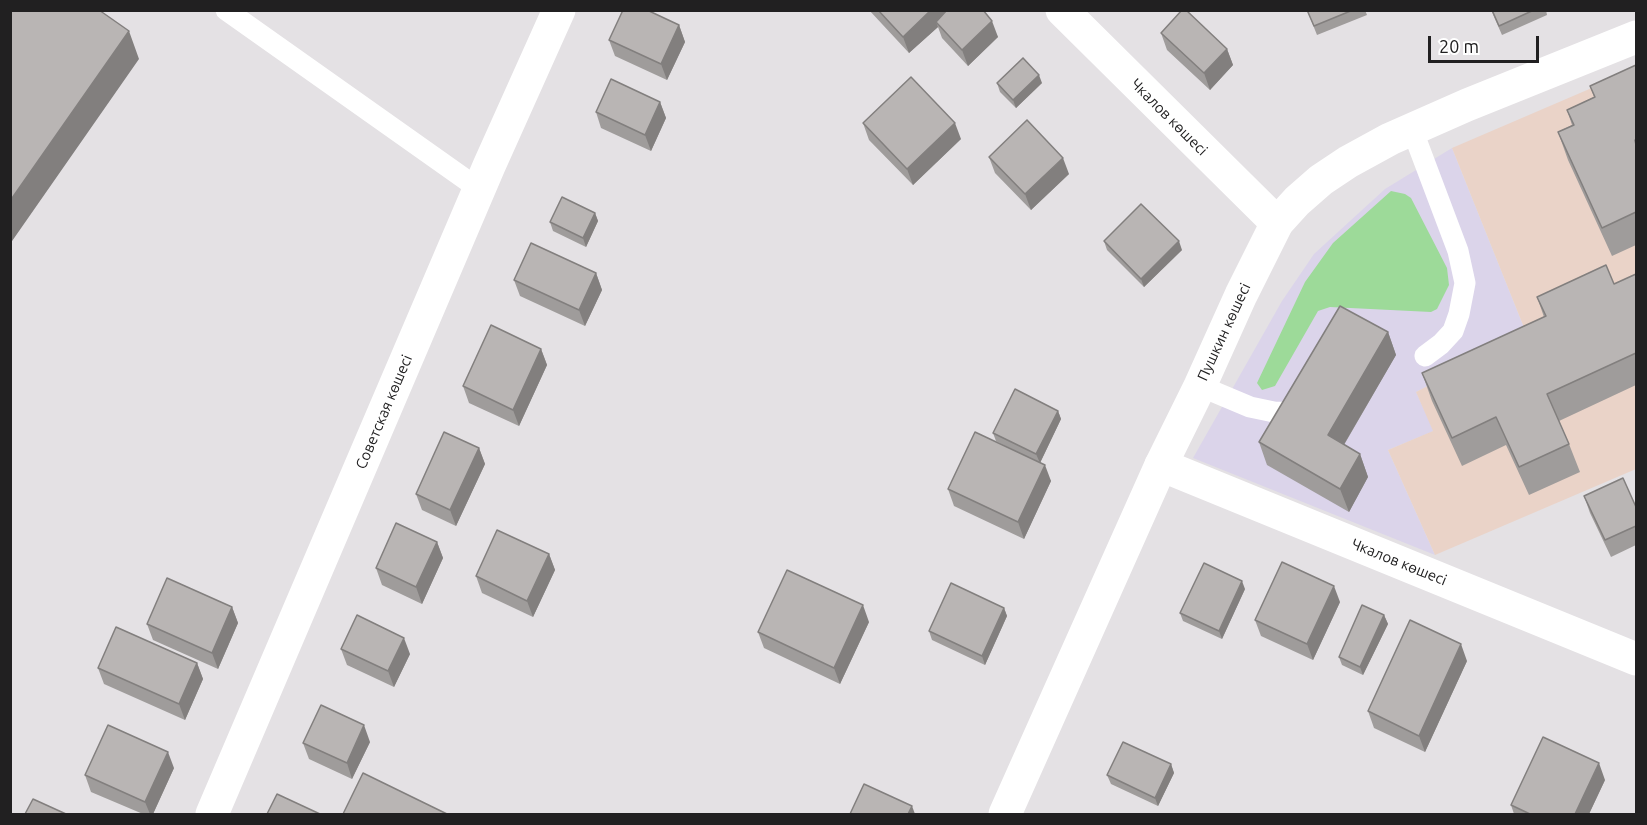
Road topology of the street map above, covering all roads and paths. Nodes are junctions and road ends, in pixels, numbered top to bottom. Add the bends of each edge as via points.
1 (226, 10) edge
2 (559, 10) edge
3 (1062, 10) edge
4 (1636, 37) edge
5 (1412, 129) junction
6 (479, 189) junction
7 (1277, 223) junction
8 (1425, 356) dead end
9 (1200, 386) junction
10 (1325, 409) edge
11 (1161, 465) junction
12 (1636, 659) edge
13 (212, 814) edge
14 (1005, 814) edge

1 - 6 lane
2 - 6 street, Советская көшесі
3 - 7 street, Чкалов көшесі
4 - 5 street, Пушкин көшесі
5 - 7 street, Пушкин көшесі via 1321,180
5 - 8 lane via 1458,251 1465,283 1453,331
6 - 13 street, Советская көшесі
7 - 9 street, Пушкин көшесі
9 - 10 lane via 1250,407 1274,412
9 - 11 street, Пушкин көшесі
11 - 12 street, Чкалов көшесі
11 - 14 street, Пушкин көшесі

